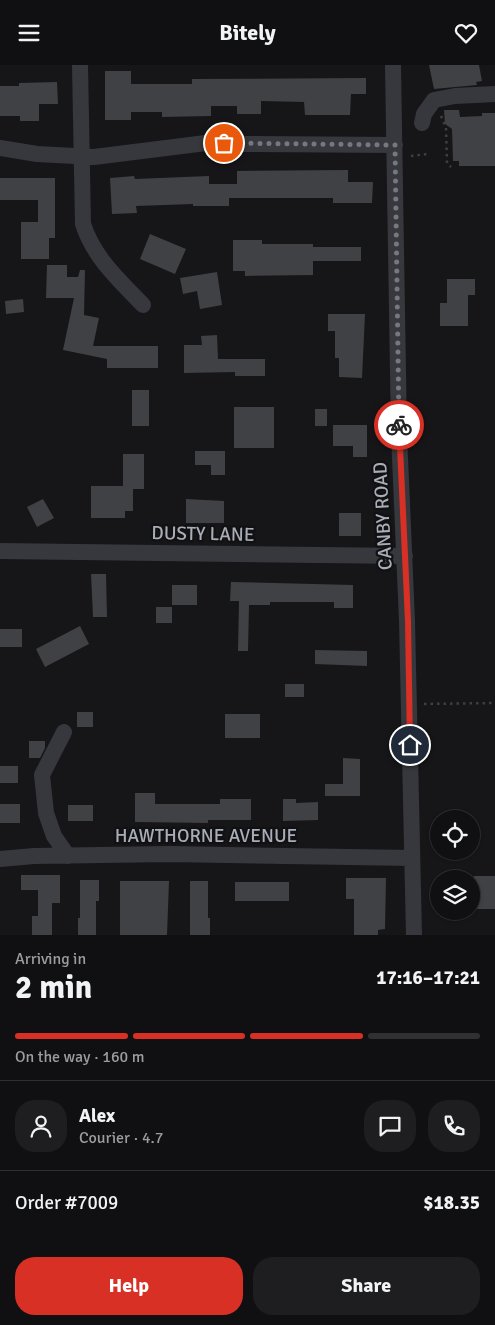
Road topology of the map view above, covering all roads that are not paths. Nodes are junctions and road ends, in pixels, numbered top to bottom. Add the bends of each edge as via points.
1 (80, 65) edge
2 (393, 65) edge
3 (495, 94) edge
4 (422, 123) dead end
5 (395, 145) junction
6 (0, 148) edge
7 (82, 157) junction
8 (143, 305) dead end
9 (0, 551) edge
10 (405, 556) junction
11 (64, 732) dead end
12 (68, 855) junction
13 (412, 858) junction
14 (0, 859) edge
15 (414, 935) edge

1 - 7 street
2 - 5 street, CANBY ROAD
3 - 4 street via 434,99 424,113
5 - 7 street via 206,143
5 - 10 street, CANBY ROAD via 399,425
6 - 7 street
7 - 8 street via 82,212 86,233 105,266
9 - 10 street, DUSTY LANE
10 - 13 street, CANBY ROAD
11 - 12 street via 42,775 46,813 54,836
12 - 13 street, HAWTHORNE AVENUE
12 - 14 street, HAWTHORNE AVENUE
13 - 15 street, CANBY ROAD

